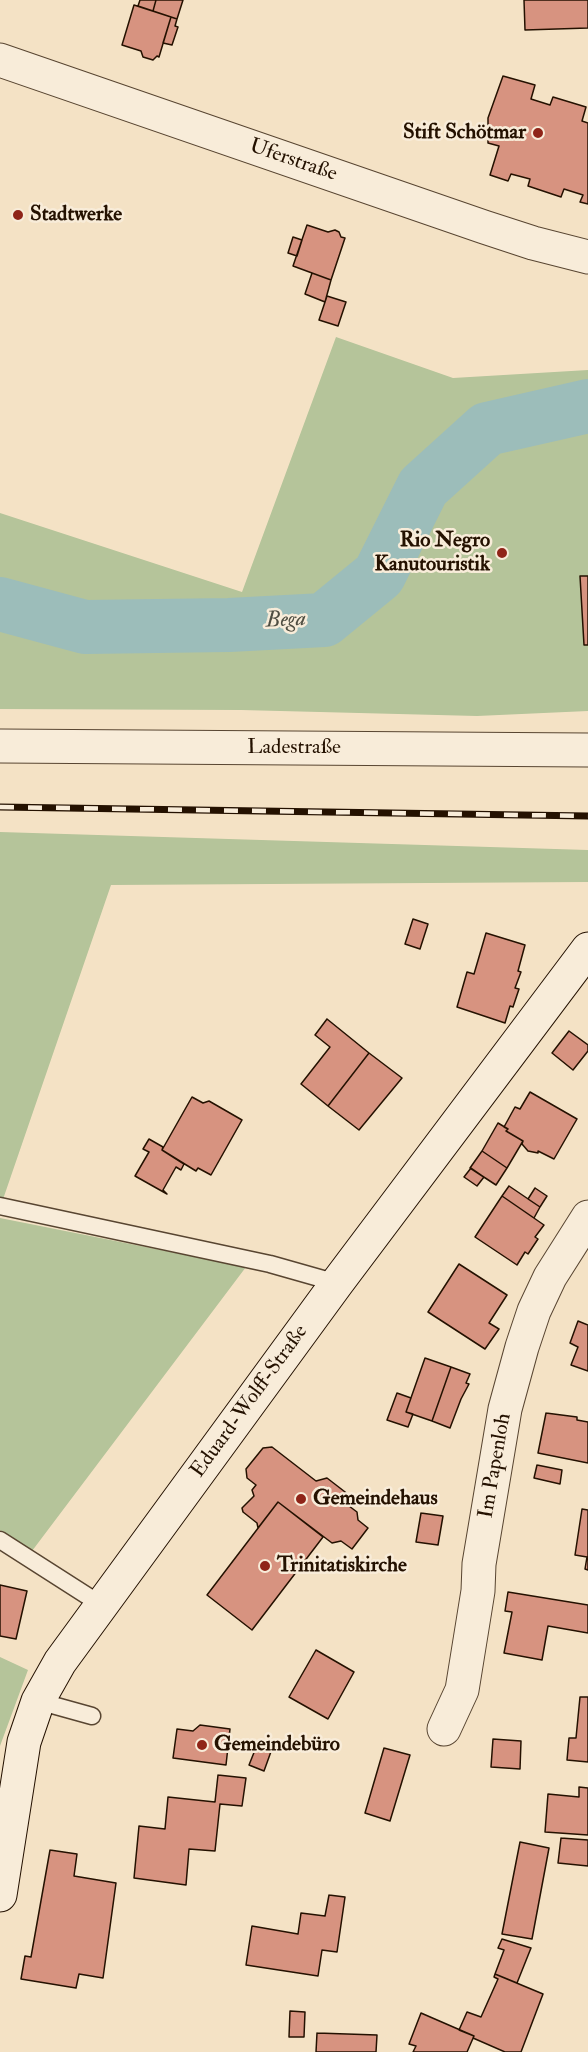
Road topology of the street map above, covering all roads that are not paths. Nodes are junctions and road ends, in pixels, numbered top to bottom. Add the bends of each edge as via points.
1 (0, 60) edge
2 (588, 257) edge
3 (0, 746) edge
4 (588, 750) edge
5 (588, 949) edge
6 (0, 1206) edge
7 (588, 1217) edge
8 (337, 1283) junction
9 (0, 1540) edge
10 (100, 1604) junction
11 (38, 1701) junction
12 (92, 1716) dead end
13 (444, 1729) dead end
14 (0, 1895) edge

1 - 2 street, Uferstraße via 484,227
3 - 4 street, Ladestraße
5 - 8 street, Eduard-Wolff-Straße
6 - 8 lane via 270,1264
7 - 13 street, Im Papenloh via 550,1277 522,1347 505,1409 462,1690
8 - 10 street, Eduard-Wolff-Straße
9 - 10 lane
10 - 11 street, Eduard-Wolff-Straße
11 - 12 lane
11 - 14 street, Eduard-Wolff-Straße via 24,1742

